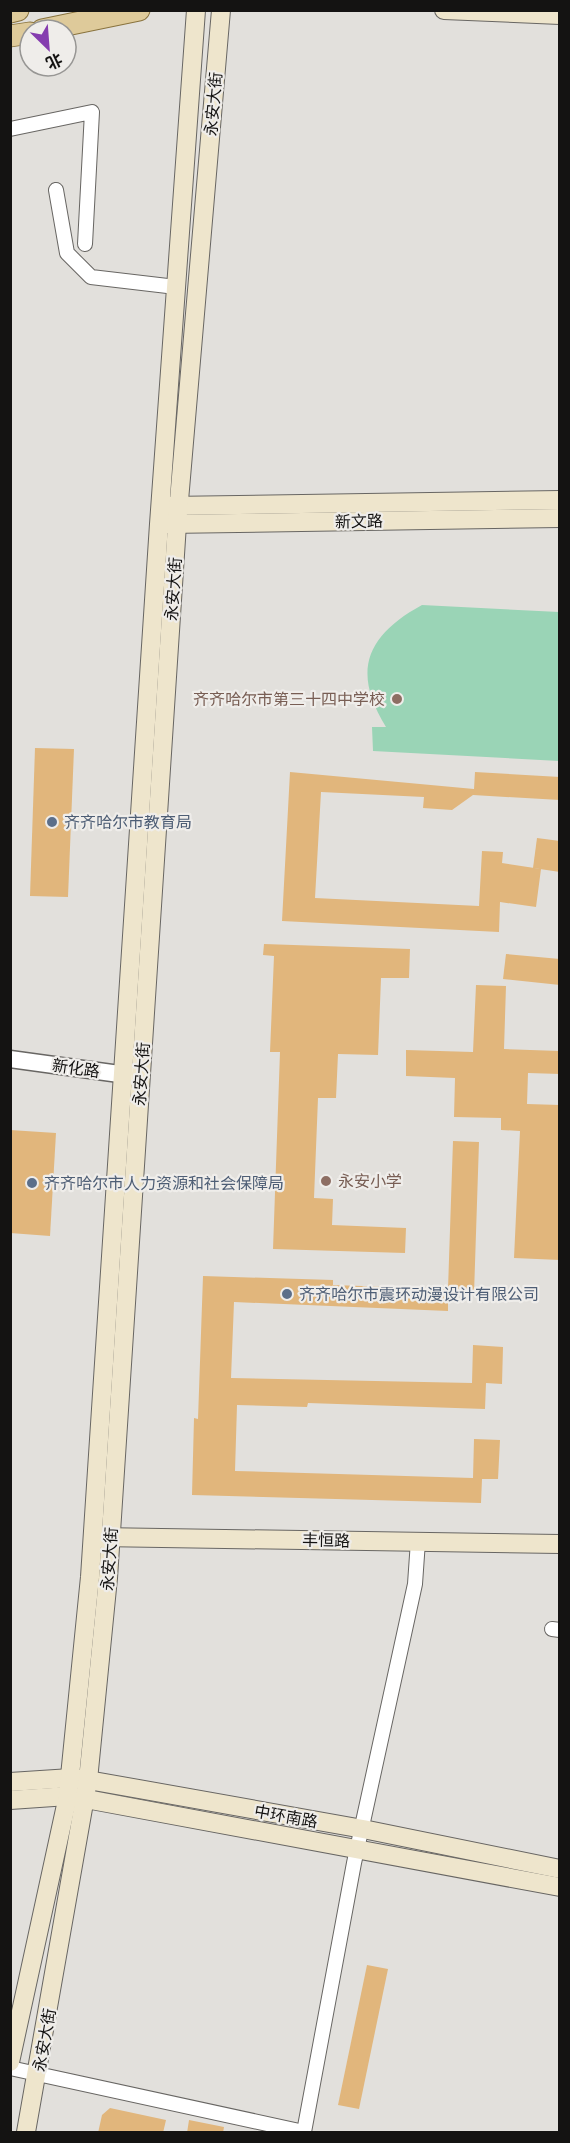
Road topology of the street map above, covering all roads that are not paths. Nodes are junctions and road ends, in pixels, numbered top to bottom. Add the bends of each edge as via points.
1 (18, 10) edge
2 (139, 10) edge
3 (196, 10) edge
4 (221, 10) edge
5 (444, 10) edge
6 (10, 12) edge
7 (560, 15) edge
8 (78, 23) edge
9 (10, 129) edge
10 (56, 190) dead end
11 (85, 244) dead end
12 (176, 287) junction
13 (560, 500) edge
14 (169, 506) junction
15 (560, 518) edge
16 (168, 524) junction
17 (10, 1059) edge
18 (122, 1074) junction
19 (141, 1077) junction
20 (102, 1537) junction
21 (418, 1541) junction
22 (560, 1544) edge
23 (10, 1782) edge
24 (78, 1788) junction
25 (10, 1800) edge
26 (363, 1829) junction
27 (358, 1848) junction
28 (560, 1869) edge
29 (560, 1887) edge
30 (10, 2062) edge
31 (10, 2068) edge
32 (39, 2074) junction
33 (26, 2133) edge

1 - 6 main road
2 - 8 main road
3 - 12 main road, 永安大街
4 - 14 main road, 永安大街
5 - 7 main road
9 - 11 street via 92,112
10 - 12 street via 68,254 91,277
12 - 14 main road, 永安大街
13 - 14 main road, 新文路
14 - 16 main road, 永安大街
15 - 16 main road, 新文路
16 - 18 main road, 永安大街
16 - 19 main road, 永安大街
17 - 18 street, 新化路
18 - 19 street, 新化路
18 - 20 main road, 永安大街
19 - 20 main road, 永安大街
20 - 21 main road, 丰恒路
20 - 24 main road, 永安大街
21 - 22 main road, 丰恒路
21 - 26 street via 415,1584
23 - 24 main road, 中环南路
24 - 25 main road, 中环南路
24 - 26 main road, 中环南路
24 - 27 main road, 中环南路
24 - 30 main road, 永安大街
24 - 32 main road, 永安大街
26 - 27 street
26 - 28 main road, 中环南路
27 - 29 main road, 中环南路
27 - 32 street via 304,2133
31 - 32 street
32 - 33 main road, 永安大街

